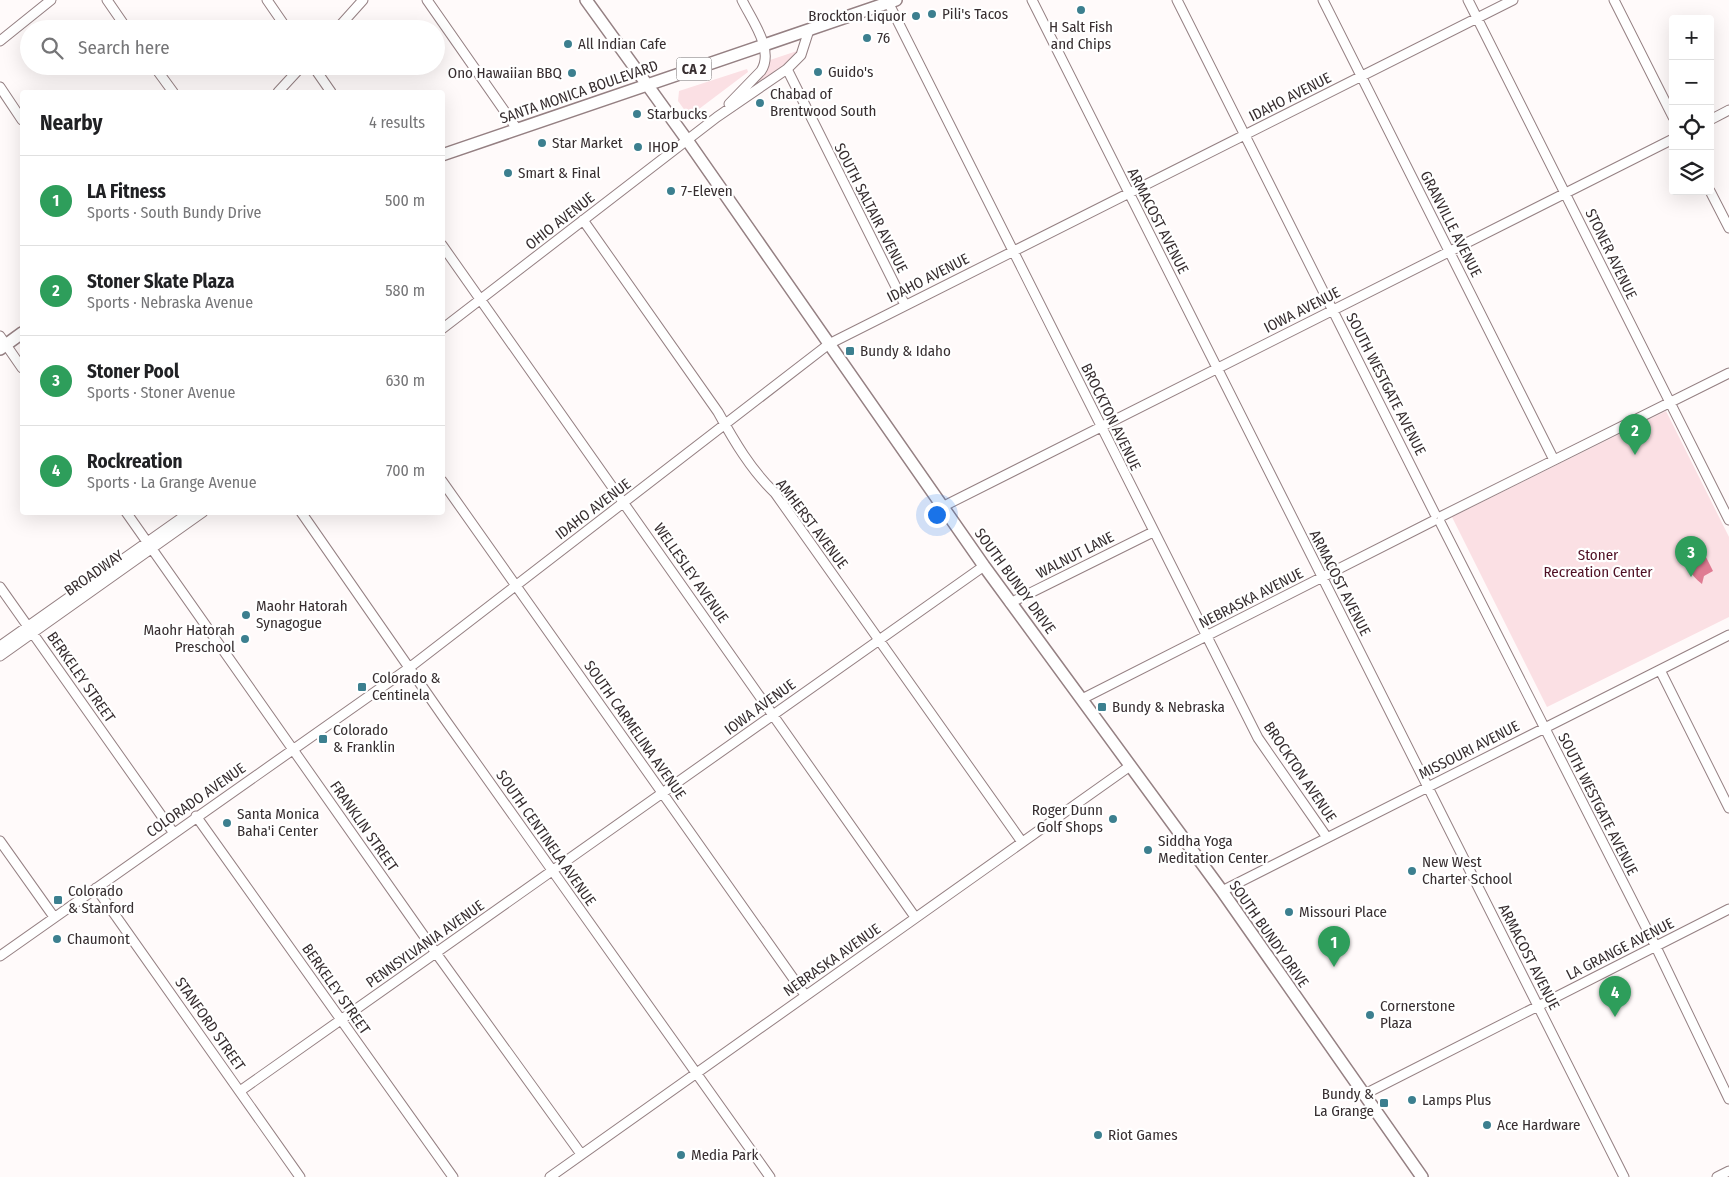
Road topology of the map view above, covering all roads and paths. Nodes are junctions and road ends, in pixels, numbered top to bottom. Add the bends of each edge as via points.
1 (50, 0) edge
2 (107, 0) edge
3 (267, 0) edge
4 (363, 0) edge
5 (427, 0) edge
6 (586, 0) edge
7 (742, 0) edge
8 (1032, 0) edge
9 (1177, 0) edge
10 (1322, 0) edge
11 (1468, 0) edge
12 (1513, 0) edge
13 (1614, 0) edge
14 (890, 1) edge
15 (1478, 18) junction
16 (26, 20) edge
17 (121, 20) edge
18 (281, 20) edge
19 (345, 20) edge
20 (441, 20) edge
21 (20, 25) edge
22 (445, 26) edge
23 (808, 30) junction
24 (0, 41) edge
25 (764, 45) junction
26 (787, 69) junction
27 (161, 75) edge
28 (294, 75) edge
29 (320, 75) edge
30 (1362, 76) junction
31 (646, 85) junction
32 (0, 87) edge
33 (172, 90) edge
34 (280, 90) edge
35 (331, 90) edge
36 (1669, 109) edge
37 (1729, 110) edge
38 (20, 117) edge
39 (717, 117) junction
40 (1714, 118) edge
41 (517, 129) junction
42 (1245, 136) junction
43 (688, 140) junction
44 (1669, 141) edge
45 (445, 154) edge
46 (1566, 193) junction
47 (1128, 195) junction
48 (1712, 195) edge
49 (583, 220) junction
50 (1729, 228) edge
51 (445, 249) edge
52 (1013, 251) junction
53 (1449, 251) junction
54 (480, 300) junction
55 (905, 305) junction
56 (1333, 310) junction
57 (445, 327) edge
58 (20, 334) edge
59 (2, 343) edge
60 (829, 344) junction
61 (20, 366) edge
62 (1217, 368) junction
63 (1729, 373) edge
64 (1670, 402) junction
65 (725, 425) junction
66 (1101, 427) junction
67 (1554, 460) junction
68 (445, 485) edge
69 (624, 502) junction
70 (944, 506) junction
71 (128, 515) edge
72 (186, 515) edge
73 (198, 515) edge
74 (303, 515) edge
75 (1437, 518) junction
76 (1729, 520) edge
77 (1153, 532) junction
78 (149, 546) junction
79 (984, 566) junction
80 (1322, 578) junction
81 (516, 585) junction
82 (0, 587) edge
83 (1010, 603) junction
84 (30, 629) junction
85 (1729, 635) edge
86 (1207, 636) junction
87 (880, 640) junction
88 (0, 646) edge
89 (0, 656) edge
90 (409, 668) junction
91 (1660, 670) junction
92 (1082, 699) junction
93 (772, 714) junction
94 (1544, 728) junction
95 (292, 748) junction
96 (1130, 766) junction
97 (1426, 786) junction
98 (662, 793) junction
99 (1729, 808) edge
100 (196, 816) junction
101 (173, 832) junction
102 (1326, 836) junction
103 (0, 841) edge
104 (1022, 842) junction
105 (552, 870) junction
106 (96, 888) junction
107 (1222, 891) junction
108 (1729, 909) edge
109 (54, 917) junction
110 (915, 918) junction
111 (1656, 947) junction
112 (436, 953) junction
113 (0, 956) edge
114 (805, 995) junction
115 (1538, 1006) junction
116 (341, 1020) junction
117 (696, 1074) junction
118 (240, 1091) junction
119 (1363, 1095) junction
120 (1729, 1100) edge
121 (581, 1154) junction
122 (1729, 1171) edge
123 (300, 1177) edge
124 (453, 1177) edge
125 (550, 1177) edge
126 (770, 1177) edge
127 (1422, 1177) edge
128 (1624, 1177) edge
129 (1717, 1177) edge

1 - 16 street
2 - 17 street
3 - 18 street
4 - 19 street
5 - 20 street
6 - 31 main road, SOUTH BUNDY DRIVE
7 - 25 street
8 - 47 street, ARMACOST AVENUE
9 - 42 street, SOUTH WESTGATE AVENUE
10 - 30 street, GRANVILLE AVENUE
11 - 15 street, STONER AVENUE
12 - 15 street, IDAHO AVENUE
13 - 36 street
14 - 23 main road, SANTA MONICA BOULEVARD / CA 2
14 - 52 street, BROCKTON AVENUE
15 - 30 street, IDAHO AVENUE
15 - 46 street, STONER AVENUE
21 - 24 street
22 - 41 street
23 - 25 main road, SANTA MONICA BOULEVARD / CA 2
23 - 26 street, OHIO AVENUE via 802,55
25 - 31 main road, SANTA MONICA BOULEVARD / CA 2
25 - 39 street, OHIO AVENUE via 765,65
26 - 39 street, OHIO AVENUE
26 - 55 street, SOUTH SALTAIR AVENUE
27 - 33 street
28 - 34 street
29 - 35 street
30 - 42 street, IDAHO AVENUE
30 - 53 street, GRANVILLE AVENUE
31 - 41 main road, SANTA MONICA BOULEVARD / CA 2
31 - 43 main road, SOUTH BUNDY DRIVE
32 - 38 street
37 - 40 street
39 - 43 street, OHIO AVENUE
41 - 45 main road, SANTA MONICA BOULEVARD / CA 2
42 - 47 street, IDAHO AVENUE
42 - 56 street, SOUTH WESTGATE AVENUE
43 - 49 street, OHIO AVENUE
43 - 60 main road, SOUTH BUNDY DRIVE
44 - 46 street, IOWA AVENUE
46 - 53 street, IOWA AVENUE
46 - 64 street, STONER AVENUE
47 - 52 street, IDAHO AVENUE
47 - 62 street, ARMACOST AVENUE
48 - 50 street
49 - 54 street, OHIO AVENUE
49 - 65 street, AMHERST AVENUE
51 - 54 street, WELLESLEY AVENUE
52 - 55 street, IDAHO AVENUE
52 - 66 street, BROCKTON AVENUE
53 - 56 street, IOWA AVENUE
53 - 67 street, GRANVILLE AVENUE
54 - 57 street, OHIO AVENUE
54 - 69 street, WELLESLEY AVENUE
55 - 60 street, IDAHO AVENUE
56 - 62 street, IOWA AVENUE
56 - 75 street, SOUTH WESTGATE AVENUE
58 - 59 main road
59 - 61 street
60 - 65 street, IDAHO AVENUE
60 - 70 main road, SOUTH BUNDY DRIVE
62 - 66 street, IOWA AVENUE
62 - 80 street, ARMACOST AVENUE
63 - 64 street, NEBRASKA AVENUE
64 - 67 street, NEBRASKA AVENUE
64 - 76 street, STONER AVENUE
65 - 69 street, IDAHO AVENUE
65 - 87 street, AMHERST AVENUE
66 - 70 street, IOWA AVENUE
66 - 77 street, BROCKTON AVENUE
67 - 75 street, NEBRASKA AVENUE
68 - 81 street, SOUTH CARMELINA AVENUE
69 - 81 street, IDAHO AVENUE
69 - 93 street, WELLESLEY AVENUE
70 - 79 main road, SOUTH BUNDY DRIVE
71 - 78 street, FRANKLIN STREET
72 - 78 street, BROADWAY
73 - 78 street, BROADWAY
74 - 90 street, SOUTH CENTINELA AVENUE
75 - 80 street, NEBRASKA AVENUE
75 - 94 street, SOUTH WESTGATE AVENUE
77 - 83 street, WALNUT LANE
77 - 86 street, BROCKTON AVENUE
78 - 84 street, BROADWAY
78 - 95 street, FRANKLIN STREET
79 - 83 main road, SOUTH BUNDY DRIVE
79 - 87 street, IOWA AVENUE
80 - 86 street, NEBRASKA AVENUE
80 - 97 street, ARMACOST AVENUE
81 - 90 street, IDAHO AVENUE
81 - 98 street, SOUTH CARMELINA AVENUE
82 - 84 street, BERKELEY STREET
83 - 92 main road, SOUTH BUNDY DRIVE
84 - 88 street, BROADWAY
84 - 89 street, BROADWAY
84 - 101 street, BERKELEY STREET
85 - 91 street, MISSOURI AVENUE
86 - 92 street, NEBRASKA AVENUE
86 - 102 street, BROCKTON AVENUE via 1258,738
87 - 93 street, IOWA AVENUE
87 - 104 street, AMHERST AVENUE
90 - 95 street, COLORADO AVENUE
90 - 105 street, SOUTH CENTINELA AVENUE
91 - 94 street, MISSOURI AVENUE
91 - 99 street
92 - 96 main road, SOUTH BUNDY DRIVE
93 - 98 street, IOWA AVENUE
93 - 110 street, WELLESLEY AVENUE
94 - 97 street, MISSOURI AVENUE
94 - 111 street, SOUTH WESTGATE AVENUE
95 - 100 street, COLORADO AVENUE
95 - 112 street, FRANKLIN STREET
96 - 104 street, NEBRASKA AVENUE
96 - 107 main road, SOUTH BUNDY DRIVE
97 - 102 street, MISSOURI AVENUE
97 - 115 street, ARMACOST AVENUE
98 - 105 street, IOWA AVENUE
98 - 114 street, SOUTH CARMELINA AVENUE
100 - 101 street, COLORADO AVENUE
100 - 116 street, BERKELEY STREET
101 - 106 street, COLORADO AVENUE
102 - 107 street, MISSOURI AVENUE
103 - 109 street
104 - 110 street, NEBRASKA AVENUE
105 - 112 street, PENNSYLVANIA AVENUE
105 - 117 street, SOUTH CENTINELA AVENUE
106 - 109 street, COLORADO AVENUE
106 - 118 street, STANFORD STREET
107 - 119 main road, SOUTH BUNDY DRIVE
108 - 111 street, LA GRANGE AVENUE
109 - 113 street, COLORADO AVENUE
110 - 114 street, NEBRASKA AVENUE
111 - 115 street, LA GRANGE AVENUE
111 - 120 street, SOUTH WESTGATE AVENUE
112 - 116 street, PENNSYLVANIA AVENUE
112 - 121 street, FRANKLIN STREET
114 - 117 street, NEBRASKA AVENUE
115 - 119 street, LA GRANGE AVENUE
115 - 128 street, ARMACOST AVENUE
116 - 118 street, PENNSYLVANIA AVENUE
116 - 124 street, BERKELEY STREET
117 - 121 street, NEBRASKA AVENUE
117 - 126 street, SOUTH CENTINELA AVENUE
118 - 123 street, STANFORD STREET
119 - 127 main road, SOUTH BUNDY DRIVE
121 - 125 street, NEBRASKA AVENUE
122 - 129 street

